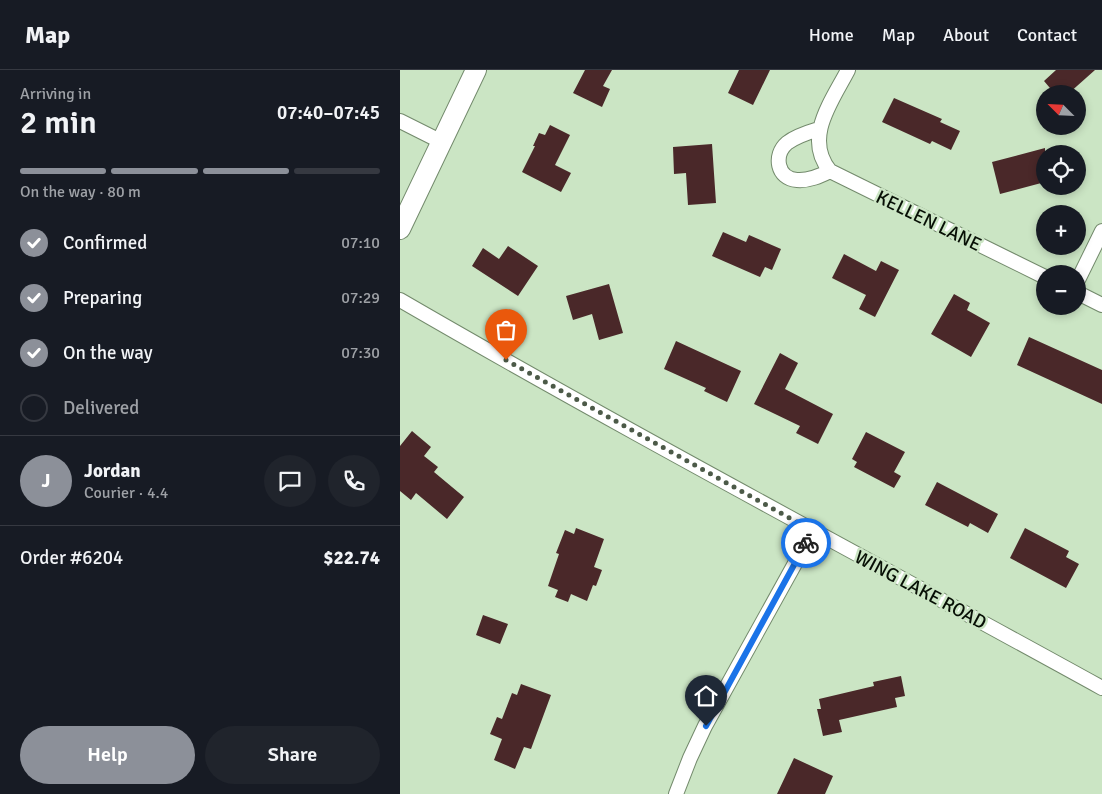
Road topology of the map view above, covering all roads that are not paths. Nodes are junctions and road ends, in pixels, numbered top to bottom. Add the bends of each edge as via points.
1 (476, 70) edge
2 (848, 70) edge
3 (400, 121) edge
4 (820, 129) junction
5 (442, 142) junction
6 (830, 170) junction
7 (400, 229) edge
8 (1102, 231) edge
9 (1085, 265) edge
10 (1036, 273) edge
11 (1086, 297) edge
12 (400, 300) edge
13 (1102, 305) edge
14 (813, 531) junction
15 (1102, 688) edge
16 (676, 794) edge

1 - 5 street
2 - 4 street
3 - 5 street
4 - 6 street via 818,142
4 - 6 street via 788,143 778,162 788,178 796,180 820,176
5 - 7 street
6 - 10 street, KELLEN LANE
8 - 9 street
11 - 13 street
12 - 14 street, WING LAKE ROAD
14 - 15 street, WING LAKE ROAD
14 - 16 street via 706,726

